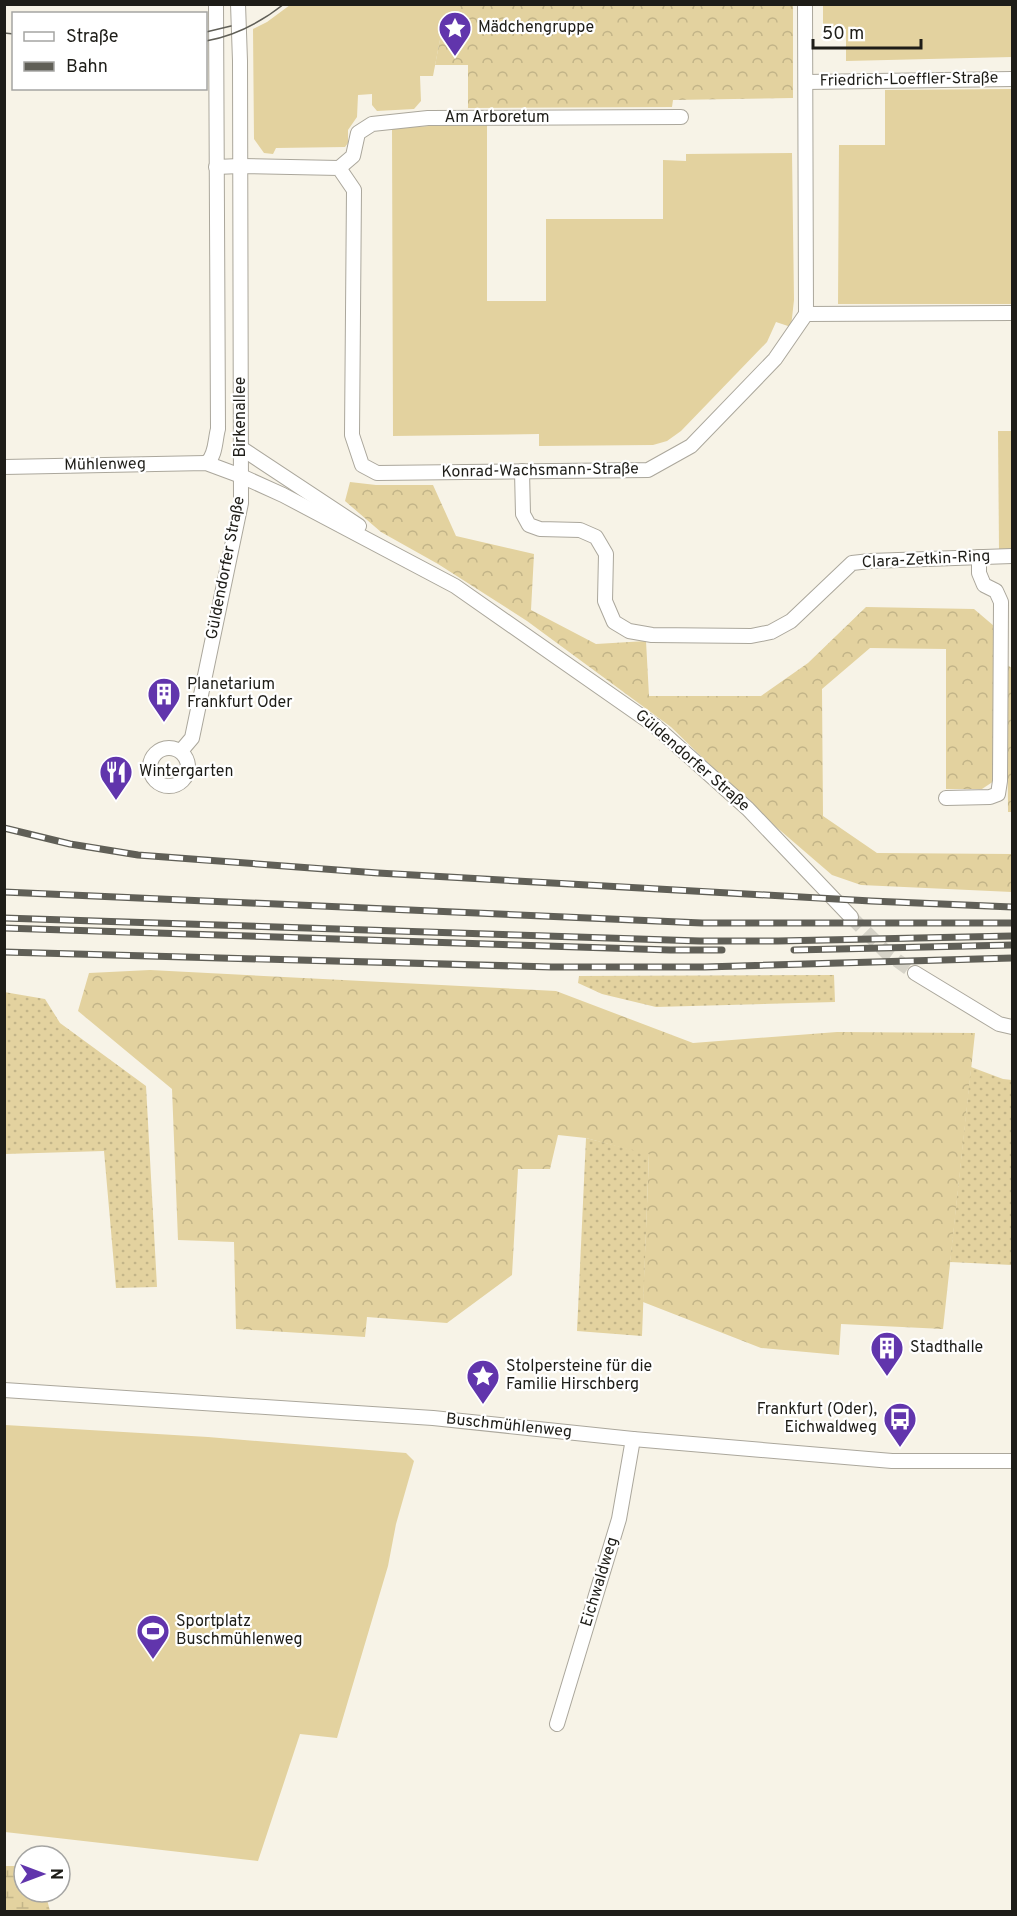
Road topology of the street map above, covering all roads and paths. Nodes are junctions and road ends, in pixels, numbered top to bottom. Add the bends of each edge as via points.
1 (216, 4) edge
2 (238, 4) edge
3 (805, 4) edge
4 (1012, 79) edge
5 (806, 82) junction
6 (681, 117) dead end
7 (240, 166) junction
8 (216, 167) junction
9 (339, 168) junction
10 (1012, 313) edge
11 (806, 314) junction
12 (241, 448) junction
13 (206, 463) junction
14 (4, 467) edge
15 (522, 471) junction
16 (240, 476) junction
17 (1012, 556) edge
18 (979, 557) junction
19 (423, 568) junction
20 (181, 752) dead end
21 (946, 798) dead end
22 (851, 917) tunnel mouth
23 (915, 972) tunnel mouth
24 (1012, 1028) edge
25 (4, 1390) edge
26 (633, 1438) junction
27 (1012, 1461) edge
28 (557, 1724) dead end

1 - 8 street, Birkenallee
2 - 7 street, Birkenallee
3 - 5 street
4 - 5 street, Friedrich-Loeffler-Straße
5 - 11 street
6 - 9 street, Am Arboretum via 428,118 372,124 358,133 353,156
7 - 8 street
7 - 9 street
7 - 12 street, Birkenallee
8 - 13 street, Birkenallee via 218,429 212,456
9 - 15 street, Konrad-Wachsmann-Straße via 354,190 352,435 362,465 377,473
10 - 11 street
11 - 15 street, Konrad-Wachsmann-Straße via 775,359 691,446 648,470
12 - 16 street, Birkenallee
12 - 19 street, Güldendorfer Straße
13 - 14 street, Mühlenweg
13 - 16 street, Birkenallee
15 - 18 street, Clara-Zetkin-Ring via 523,514 529,525 580,530 596,537 606,554 605,601 614,622 630,631 751,636 771,632 791,621 852,563
16 - 19 street, Güldendorfer Straße
16 - 20 street, Güldendorfer Straße via 241,503 192,738
17 - 18 street, Clara-Zetkin-Ring
18 - 21 street via 984,585 996,591 1001,602 1000,781 998,794 990,797
19 - 22 street, Güldendorfer Straße via 455,586 654,725 748,809
23 - 24 street via 999,1024
25 - 26 street, Buschmühlenweg via 433,1418
26 - 27 street, Buschmühlenweg via 892,1461
26 - 28 street, Eichwaldweg via 619,1519

